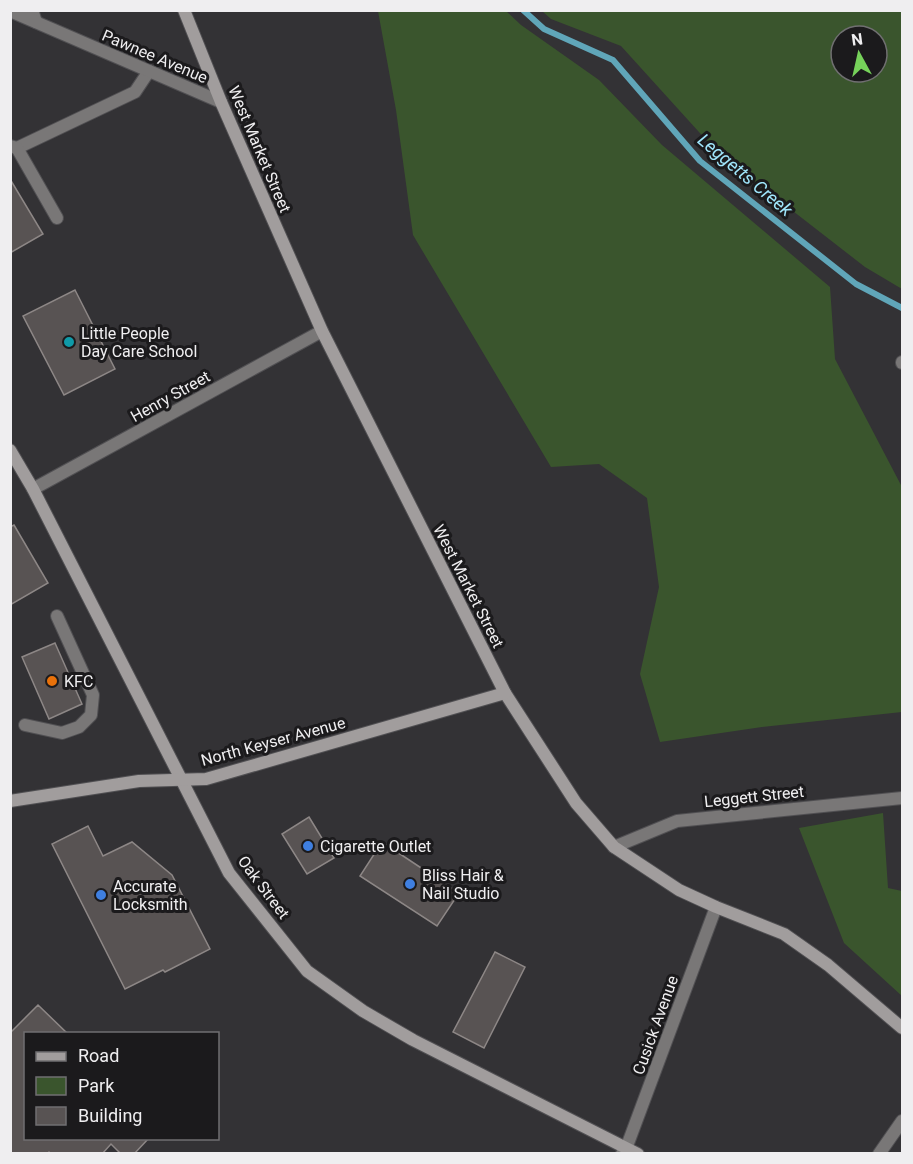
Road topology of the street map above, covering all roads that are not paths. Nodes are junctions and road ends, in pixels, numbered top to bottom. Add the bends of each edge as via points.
1 (184, 10) edge
2 (10, 11) edge
3 (34, 16) edge
4 (148, 71) junction
5 (221, 102) junction
6 (14, 147) edge
7 (57, 218) dead end
8 (322, 331) junction
9 (10, 450) edge
10 (33, 489) junction
11 (57, 616) dead end
12 (505, 693) junction
13 (25, 724) dead end
14 (181, 780) junction
15 (903, 798) edge
16 (10, 801) edge
17 (614, 847) junction
18 (716, 907) junction
19 (903, 1028) edge
20 (903, 1121) edge
21 (629, 1151) edge
22 (879, 1154) edge

1 - 5 street, West Market Street
2 - 3 street, Pawnee Avenue
3 - 4 street, Pawnee Avenue
4 - 5 street, Pawnee Avenue
4 - 6 street via 135,93
5 - 8 street, West Market Street
6 - 7 street
8 - 10 street, Henry Street
8 - 12 street, West Market Street
9 - 10 street, Oak Street
10 - 14 street, Oak Street
11 - 13 street via 93,695 91,715 79,727 62,733
12 - 14 street, North Keyser Avenue via 206,779
12 - 17 street, West Market Street via 576,803
14 - 16 street, North Keyser Avenue via 139,781
14 - 21 street, Oak Street via 229,873 307,971 413,1040
15 - 17 street, Leggett Street via 677,821
17 - 18 street, West Market Street via 679,890
18 - 19 street, West Market Street via 784,934
18 - 21 street, Cusick Avenue
20 - 22 street

